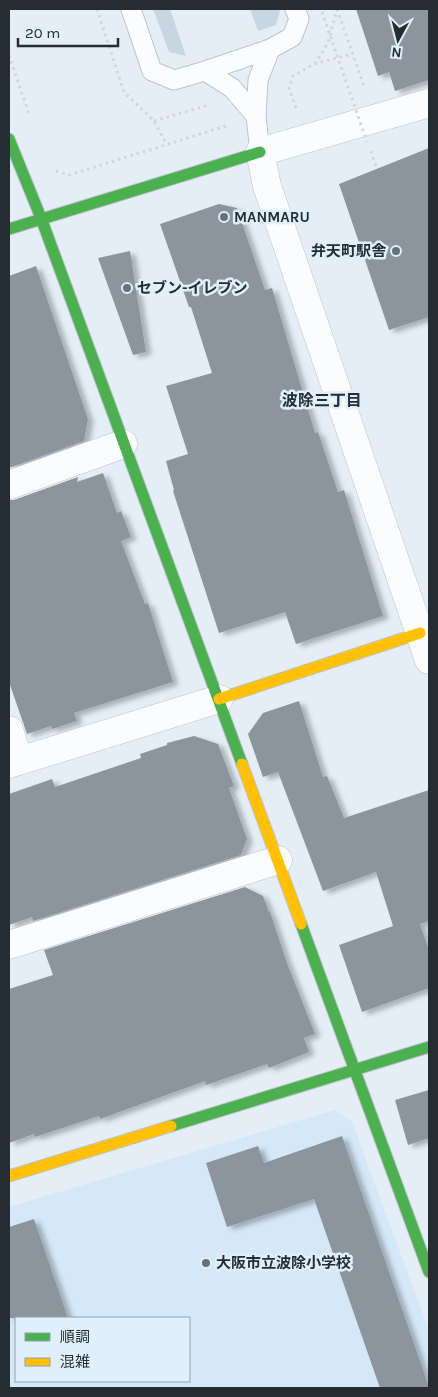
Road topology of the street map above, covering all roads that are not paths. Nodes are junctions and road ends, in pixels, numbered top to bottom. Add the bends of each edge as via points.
1 (131, 9) edge
2 (295, 9) edge
3 (270, 49) junction
4 (205, 72) junction
5 (429, 103) edge
6 (256, 116) junction
7 (9, 139) edge
8 (260, 152) junction
9 (41, 218) junction
10 (9, 229) edge
11 (123, 444) junction
12 (9, 485) edge
13 (420, 633) junction
14 (429, 660) edge
15 (219, 699) junction
16 (9, 730) edge
17 (14, 762) edge
18 (278, 860) junction
19 (9, 945) edge
20 (429, 1047) edge
21 (354, 1070) junction
22 (9, 1176) edge
23 (429, 1272) edge

1 - 4 lane via 152,71 174,80
2 - 3 lane via 298,19 292,37
3 - 4 lane
3 - 6 lane via 258,80
4 - 6 lane via 232,88
5 - 8 street
6 - 8 lane
7 - 9 street
8 - 9 street
8 - 13 street via 267,186
9 - 10 street
9 - 11 street
11 - 12 street
11 - 15 street
13 - 14 street
13 - 15 street
15 - 17 street
15 - 18 street
16 - 17 street
18 - 19 street
18 - 21 street
20 - 21 street
21 - 22 street
21 - 23 street

